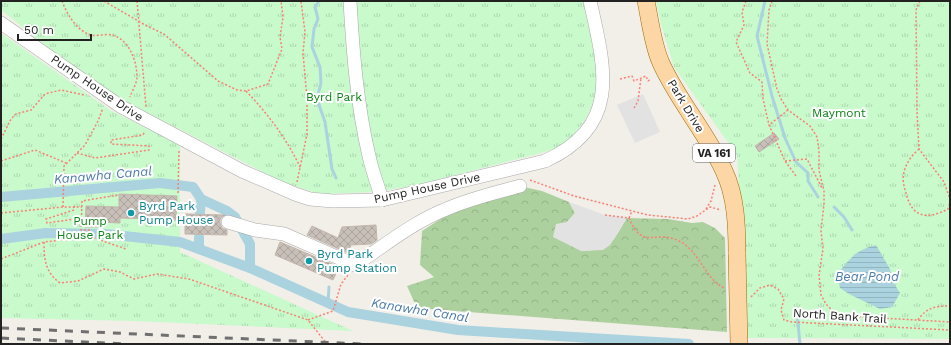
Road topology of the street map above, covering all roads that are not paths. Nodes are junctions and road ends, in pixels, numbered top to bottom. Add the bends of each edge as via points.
1 (350, 1) edge
2 (590, 1) edge
3 (646, 1) edge
4 (1, 23) edge
5 (522, 182) road end
6 (382, 200) junction
7 (228, 222) dead end
8 (739, 344) edge

1 - 6 street via 355,78 361,118 369,158
2 - 6 street, Pump House Drive via 602,62 603,93 592,122 575,142 545,161
3 - 8 main road, Park Drive / VA 161, bridge via 660,62 725,171 733,199 737,231
4 - 6 street, Pump House Drive via 127,110 242,171 310,199
5 - 7 street via 442,210 414,225 356,265 284,234 255,230

